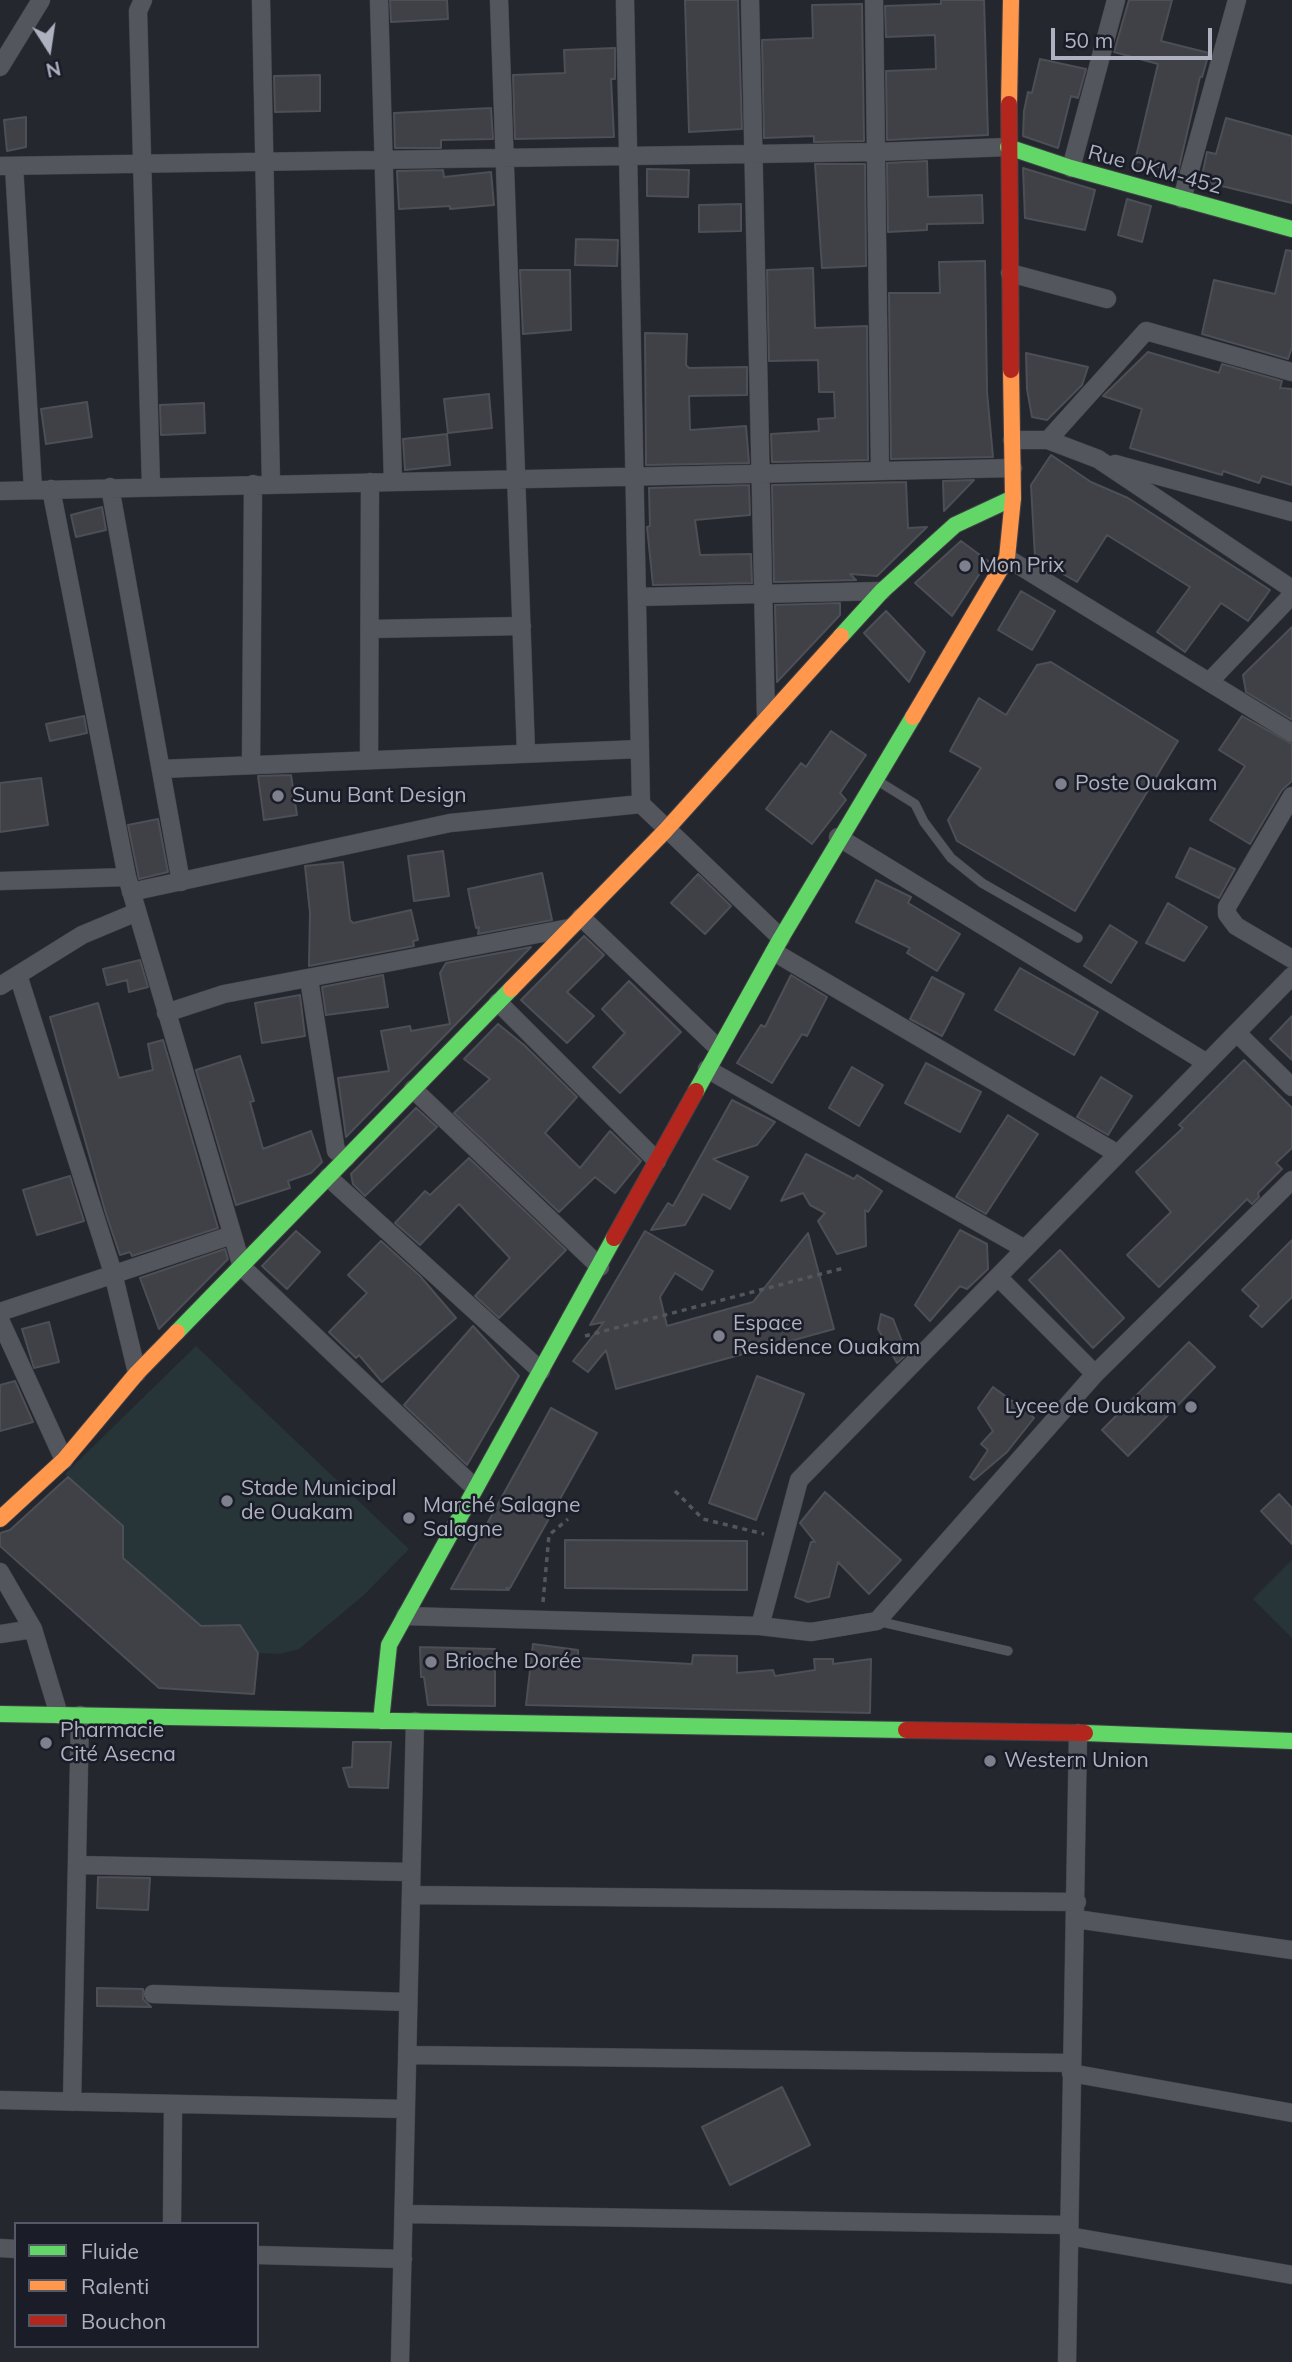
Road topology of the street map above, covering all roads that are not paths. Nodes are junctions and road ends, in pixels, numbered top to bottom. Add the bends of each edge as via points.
1 (41, 0) edge
2 (143, 0) edge
3 (261, 0) edge
4 (379, 0) edge
5 (499, 0) edge
6 (625, 0) edge
7 (750, 0) edge
8 (874, 0) edge
9 (1012, 0) edge
10 (1116, 0) edge
11 (1237, 0) edge
12 (0, 67) edge
13 (1008, 146) junction
14 (876, 152) junction
15 (754, 154) junction
16 (628, 156) junction
17 (505, 157) junction
18 (384, 160) junction
19 (264, 162) junction
20 (141, 164) junction
21 (7, 166) edge
22 (1071, 169) junction
23 (1182, 199) junction
24 (1292, 229) edge
25 (1010, 273) junction
26 (1107, 299) dead end
27 (1292, 372) edge
28 (1012, 440) junction
29 (1048, 440) junction
30 (1098, 459) junction
31 (1013, 468) junction
32 (880, 471) junction
33 (760, 473) junction
34 (635, 476) junction
35 (517, 479) junction
36 (370, 482) junction
37 (393, 482) junction
38 (271, 484) junction
39 (253, 485) junction
40 (151, 486) junction
41 (110, 487) junction
42 (33, 489) junction
43 (51, 489) junction
44 (0, 491) edge
45 (1013, 498) junction
46 (1292, 512) edge
47 (1007, 558) junction
48 (1292, 589) edge
49 (881, 591) junction
50 (763, 594) junction
51 (1292, 595) edge
52 (637, 597) junction
53 (522, 626) junction
54 (370, 629) junction
55 (1209, 682) junction
56 (765, 718) junction
57 (1292, 733) edge
58 (640, 749) junction
59 (526, 753) junction
60 (369, 760) junction
61 (251, 765) junction
62 (161, 769) junction
63 (873, 779) junction
64 (1292, 796) edge
65 (641, 804) junction
66 (666, 831) junction
67 (838, 837) junction
68 (0, 881) edge
69 (181, 881) junction
70 (129, 885) junction
71 (136, 912) junction
72 (575, 923) junction
73 (1078, 938) dead end
74 (777, 945) junction
75 (1292, 959) edge
76 (18, 975) junction
77 (1292, 976) edge
78 (309, 979) junction
79 (0, 986) edge
80 (498, 1002) junction
81 (166, 1013) junction
82 (1237, 1033) junction
83 (718, 1048) junction
84 (1207, 1063) junction
85 (707, 1069) junction
86 (1292, 1087) edge
87 (413, 1089) junction
88 (1118, 1154) junction
89 (346, 1158) junction
90 (657, 1161) junction
91 (328, 1177) junction
92 (1292, 1180) edge
93 (232, 1235) junction
94 (1025, 1249) junction
95 (242, 1267) junction
96 (600, 1268) junction
97 (113, 1273) junction
98 (998, 1277) junction
99 (0, 1312) edge
100 (0, 1320) edge
101 (541, 1371) junction
102 (137, 1373) junction
103 (1095, 1374) junction
104 (64, 1460) junction
105 (474, 1488) junction
106 (0, 1519) edge
107 (0, 1572) edge
108 (405, 1616) junction
109 (877, 1620) junction
110 (760, 1626) junction
111 (33, 1629) junction
112 (0, 1634) edge
113 (1008, 1651) dead end
114 (0, 1714) edge
115 (60, 1715) junction
116 (80, 1716) junction
117 (382, 1721) junction
118 (415, 1721) junction
119 (1078, 1733) junction
120 (1292, 1741) edge
121 (77, 1865) junction
122 (411, 1872) junction
123 (411, 1895) junction
124 (1076, 1910) junction
125 (1292, 1950) edge
126 (153, 1994) dead end
127 (408, 2002) junction
128 (407, 2055) junction
129 (1072, 2068) junction
130 (0, 2100) edge
131 (72, 2102) junction
132 (173, 2104) junction
133 (406, 2109) junction
134 (1292, 2113) edge
135 (404, 2214) junction
136 (172, 2222) edge
137 (1069, 2230) junction
138 (259, 2255) edge
139 (403, 2259) junction
140 (1292, 2275) edge
141 (400, 2362) edge
142 (1067, 2362) edge

1 - 12 street
2 - 20 street via 138,11
3 - 19 street
4 - 18 street
5 - 17 street
6 - 16 street
7 - 15 street
8 - 14 street
9 - 13 street
10 - 22 street
11 - 23 street
13 - 14 street
13 - 22 street, Rue OKM-452
13 - 25 street
14 - 15 street
14 - 32 street
15 - 16 street
15 - 33 street
16 - 17 street
16 - 34 street
17 - 18 street
17 - 35 street
18 - 19 street
18 - 37 street
19 - 20 street
19 - 38 street
20 - 21 street
20 - 40 street
21 - 42 street
22 - 23 street, Rue OKM-452
23 - 24 street, Rue OKM-452
25 - 26 street
25 - 28 street
27 - 29 street via 1146,331
28 - 29 street
28 - 31 street
29 - 30 street
30 - 46 street
30 - 48 street
31 - 32 street
31 - 45 street
32 - 33 street
33 - 34 street
33 - 50 street
34 - 35 street
34 - 52 street
35 - 37 street
35 - 53 street
36 - 37 street
36 - 38 street
36 - 54 street
38 - 39 street
39 - 40 street
39 - 61 street
40 - 41 street
41 - 43 street
41 - 62 street
42 - 43 street
42 - 44 street
43 - 70 street
45 - 47 street
45 - 49 street via 955,524
47 - 55 street
47 - 63 street
49 - 50 street
49 - 56 street
50 - 52 street
50 - 56 street
51 - 55 street
52 - 58 street
53 - 54 street
53 - 59 street
54 - 60 street
55 - 57 street
56 - 66 street
58 - 59 street
58 - 65 street
59 - 60 street
60 - 61 street
61 - 62 street
62 - 69 street
63 - 67 street
63 - 73 lane via 915,804 951,858 982,883
64 - 75 street via 1227,907 1236,926
65 - 66 street
65 - 69 street via 450,823
66 - 72 street
66 - 74 street
67 - 74 street
67 - 84 street
68 - 70 street
69 - 70 street
70 - 71 street
71 - 76 street via 82,935
71 - 81 street
72 - 78 street
72 - 80 street
72 - 83 street
74 - 83 street
74 - 88 street
76 - 79 street
76 - 97 street
77 - 82 street
78 - 81 street via 224,994
78 - 89 street via 336,1150
80 - 87 street
80 - 90 street
81 - 93 street
82 - 84 street
82 - 86 street
83 - 85 street
84 - 88 street
85 - 90 street
85 - 94 street
87 - 89 street
87 - 96 street
88 - 94 street
89 - 91 street
90 - 96 street
91 - 95 street
91 - 101 street
92 - 103 street
93 - 95 street
93 - 97 street
94 - 98 street
95 - 102 street
95 - 105 street
96 - 101 street
97 - 99 street
97 - 102 street
98 - 103 street
98 - 110 street via 799,1480
100 - 104 street
101 - 105 street
102 - 104 street
103 - 109 street
104 - 106 street
105 - 108 street
107 - 111 street
108 - 110 street
108 - 117 street via 389,1645
109 - 110 street via 811,1632
109 - 113 lane
111 - 112 street
111 - 115 street
114 - 115 street
115 - 116 street
116 - 117 street
116 - 121 street
117 - 118 street
118 - 119 street
118 - 122 street
119 - 120 street
119 - 124 street
121 - 122 street
121 - 131 street
122 - 123 street
123 - 124 street
123 - 127 street
124 - 125 street
124 - 129 street
126 - 127 street
127 - 128 street
128 - 129 street
128 - 133 street
129 - 134 street
129 - 137 street
130 - 131 street
131 - 132 street
132 - 133 street
132 - 136 street
133 - 135 street
135 - 137 street
135 - 139 street
137 - 140 street
137 - 142 street
138 - 139 street
139 - 141 street

